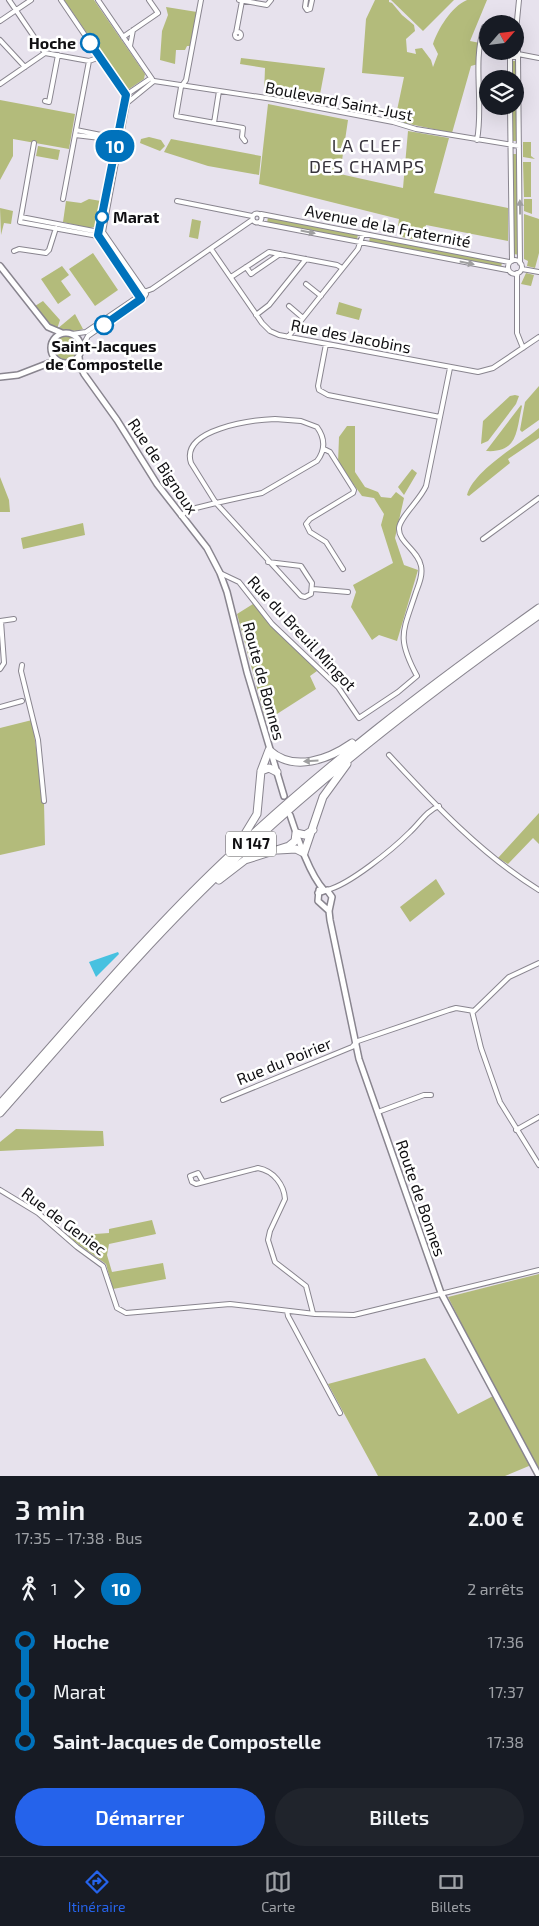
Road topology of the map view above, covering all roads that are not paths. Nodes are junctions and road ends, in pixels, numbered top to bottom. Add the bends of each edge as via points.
1 (9, 0) edge
2 (31, 0) edge
3 (60, 0) edge
4 (98, 0) edge
5 (149, 0) edge
6 (201, 0) edge
7 (240, 0) edge
8 (271, 0) edge
9 (306, 0) edge
10 (312, 0) edge
11 (518, 0) edge
12 (16, 10) junction
13 (517, 15) edge
14 (0, 21) edge
15 (134, 30) junction
16 (236, 33) dead end
17 (123, 37) junction
18 (0, 40) edge
19 (130, 46) junction
20 (45, 53) junction
21 (58, 55) junction
22 (100, 57) junction
23 (524, 57) edge
24 (539, 58) edge
25 (479, 60) edge
26 (518, 60) edge
27 (89, 61) junction
28 (25, 67) junction
29 (152, 79) junction
30 (0, 84) edge
31 (183, 84) junction
32 (219, 91) junction
33 (126, 95) junction
34 (129, 99) junction
35 (45, 101) dead end
36 (510, 115) edge
37 (214, 123) junction
38 (75, 132) junction
39 (118, 140) junction
40 (477, 140) junction
41 (245, 141) dead end
42 (34, 143) dead end
43 (511, 146) junction
44 (519, 146) junction
45 (63, 199) dead end
46 (176, 201) dead end
47 (261, 214) junction
48 (252, 218) junction
49 (260, 223) junction
50 (57, 226) junction
51 (100, 234) junction
52 (363, 234) junction
53 (361, 242) junction
54 (211, 249) junction
55 (14, 251) dead end
56 (280, 254) junction
57 (306, 259) junction
58 (510, 262) junction
59 (520, 263) junction
60 (246, 266) junction
61 (342, 268) junction
62 (1, 269) edge
63 (522, 269) junction
64 (507, 270) junction
65 (539, 272) edge
66 (517, 273) junction
67 (230, 277) junction
68 (306, 284) dead end
69 (142, 295) junction
70 (321, 296) junction
71 (289, 306) dead end
72 (34, 310) junction
73 (256, 315) junction
74 (303, 318) junction
75 (62, 333) junction
76 (72, 334) junction
77 (539, 336) edge
78 (288, 337) junction
79 (326, 344) junction
80 (51, 346) junction
81 (82, 347) junction
82 (523, 348) junction
83 (79, 357) junction
84 (63, 363) junction
85 (450, 368) junction
86 (34, 370) junction
87 (84, 374) junction
88 (0, 377) edge
89 (440, 417) junction
90 (324, 448) junction
91 (539, 498) edge
92 (216, 503) junction
93 (181, 516) junction
94 (483, 539) dead end
95 (268, 562) junction
96 (343, 569) dead end
97 (220, 573) junction
98 (313, 588) junction
99 (348, 592) dead end
100 (539, 608) edge
101 (539, 615) edge
102 (14, 619) dead end
103 (0, 621) edge
104 (22, 665) dead end
105 (1, 668) edge
106 (22, 700) dead end
107 (0, 707) edge
108 (369, 739) junction
109 (270, 750) junction
110 (389, 755) dead end
111 (285, 759) junction
112 (276, 770) junction
113 (261, 771) junction
114 (284, 796) dead end
115 (44, 801) dead end
116 (438, 806) junction
117 (290, 815) dead end
118 (313, 830) junction
119 (296, 833) junction
120 (278, 850) junction
121 (304, 853) junction
122 (221, 864) junction
123 (539, 890) edge
124 (325, 892) junction
125 (199, 894) junction
126 (331, 903) junction
127 (323, 905) junction
128 (329, 911) junction
129 (539, 964) edge
130 (472, 1011) junction
131 (355, 1044) junction
132 (431, 1095) dead end
133 (223, 1100) dead end
134 (0, 1104) edge
135 (378, 1112) junction
136 (0, 1113) edge
137 (539, 1117) edge
138 (516, 1130) junction
139 (539, 1165) edge
140 (203, 1182) dead end
141 (0, 1190) edge
142 (539, 1270) edge
143 (441, 1293) junction
144 (287, 1311) junction
145 (313, 1313) junction
146 (340, 1413) dead end
147 (539, 1476) edge

1 - 12 street
2 - 12 street
3 - 22 street
4 - 17 street
5 - 15 street via 158,13
6 - 31 street
7 - 8 street via 267,4
7 - 16 street
9 - 10 street via 305,7 309,10
11 - 13 street
12 - 14 street
12 - 20 street
15 - 17 street
15 - 19 street
17 - 19 street
18 - 28 street
19 - 29 street
20 - 21 street
20 - 28 street
21 - 27 street
21 - 35 street via 49,102
22 - 27 street
22 - 33 street
23 - 24 street
25 - 40 street via 480,125
26 - 44 street
27 - 38 street
28 - 30 street
29 - 31 street, Boulevard Saint-Just
29 - 33 street
29 - 34 street
31 - 32 street, Boulevard Saint-Just
31 - 37 street via 176,116
32 - 37 street
32 - 40 street, Boulevard Saint-Just
33 - 34 street
33 - 39 street
34 - 39 street
36 - 43 street
37 - 41 street via 243,128
38 - 39 street
38 - 45 street
39 - 51 street
40 - 43 street, Boulevard Saint-Just
42 - 50 street via 20,220
43 - 44 street, Boulevard Saint-Just
43 - 58 street
59 -> 44 street
46 - 48 street
47 - 48 street via 255,213
47 - 49 street
47 - 52 street, Avenue de la Fraternité
48 - 49 street, Avenue de la Fraternité
48 - 54 street
49 -> 53 street, Avenue de la Fraternité
50 - 51 street
50 - 55 street via 46,253
51 - 69 street
52 - 53 street
52 - 58 street, Avenue de la Fraternité
53 - 61 street
53 -> 64 street, Avenue de la Fraternité
54 - 67 street, Rue des Jacobins
54 - 69 street
56 - 57 street
56 - 60 street via 267,252
56 - 60 street via 251,274
57 - 61 street
57 - 73 street via 268,306
58 - 59 street, Avenue de la Fraternité
58 - 64 street
59 - 63 street
60 - 67 street
61 - 70 street
62 - 72 street
63 - 65 street
63 - 66 street
64 - 66 street, Avenue de la Fraternité
66 - 82 street via 517,333
67 - 73 street, Rue des Jacobins
68 - 70 street
69 - 76 street via 86,332
69 - 81 street via 88,336
70 - 74 street
71 - 74 street
72 - 75 street via 50,329
72 - 80 street via 50,333
73 - 78 street, Rue des Jacobins via 270,331
74 - 78 street
75 - 76 street
75 - 80 street
76 - 81 street
77 - 82 street, Rue des Jacobins
78 - 79 street, Rue des Jacobins
79 - 85 street, Rue des Jacobins
79 - 89 street via 318,386 320,390 328,395
80 - 84 street via 54,357
80 - 86 street via 45,362
81 - 83 street
82 - 85 street, Rue des Jacobins via 486,371
83 - 84 street via 72,363
83 - 87 street, Rue de Bignoux
84 - 86 street via 49,363
84 - 87 street, Rue de Bignoux
85 - 89 street
86 - 88 street
87 - 93 street, Rue de Bignoux
89 - 97 street, Rue du Breuil Mingot via 429,476 421,498 404,516 399,528 421,566 420,582 402,642 417,676 398,692 359,718 338,687 272,624 238,582
90 - 92 street via 317,461 271,490
90 - 92 street via 321,433 311,423 282,419 244,423 199,438 191,446 188,456
90 - 96 street via 330,452 354,493 306,524 310,532 326,542
91 - 94 street
92 - 93 street via 188,510
92 - 95 street
93 - 97 street, Rue de Bignoux via 207,548
95 - 98 street via 300,565
95 - 98 street via 301,596 308,596
97 - 109 street, Route de Bonnes
98 - 99 street
100 - 108 highway, N 147
101 - 108 highway, N 147
102 - 103 street
103 - 105 street via 4,663
104 - 115 street via 38,740
106 - 107 street
108 -> 111 highway via 361,737 336,754 317,761
108 - 118 highway via 330,786 318,810
108 - 122 highway, N 147 via 291,799
108 - 125 highway, N 147 via 288,809
109 - 111 highway
109 - 112 street, Route de Bonnes
109 - 113 highway
110 - 116 street
111 - 112 highway
112 - 113 highway via 268,768
112 - 114 street, Route de Bonnes
113 - 122 highway via 259,806 254,823 222,858
116 - 123 street via 486,851
116 - 124 street via 400,841
117 - 119 street
118 - 119 highway via 305,835
118 - 121 highway
119 - 120 highway via 293,844
119 - 121 street
120 - 121 highway via 296,849
120 - 125 highway via 245,860
121 - 124 street
122 - 134 highway, N 147 via 141,946
124 - 126 street, Route de Bonnes
124 - 127 street via 318,902
125 - 136 highway, N 147
126 - 127 street
126 - 128 street, Route de Bonnes
127 - 128 street
128 - 131 street, Route de Bonnes
129 - 130 street via 509,977
130 - 131 street, Rue du Poirier via 456,1008
130 - 138 street via 494,1086
131 - 133 street, Rue du Poirier
131 - 135 street, Route de Bonnes
132 - 135 street
135 - 143 street, Route de Bonnes
137 - 138 street
138 - 139 street
140 - 145 street via 258,1168 279,1181 285,1199 268,1234 272,1256 276,1264 306,1286
141 - 144 street, Rue de Geniec via 38,1213 103,1266 114,1300 122,1312 132,1314 230,1304
142 - 143 street
143 - 145 street via 358,1315
143 - 147 street, Route de Bonnes
144 - 145 street
144 - 146 street

